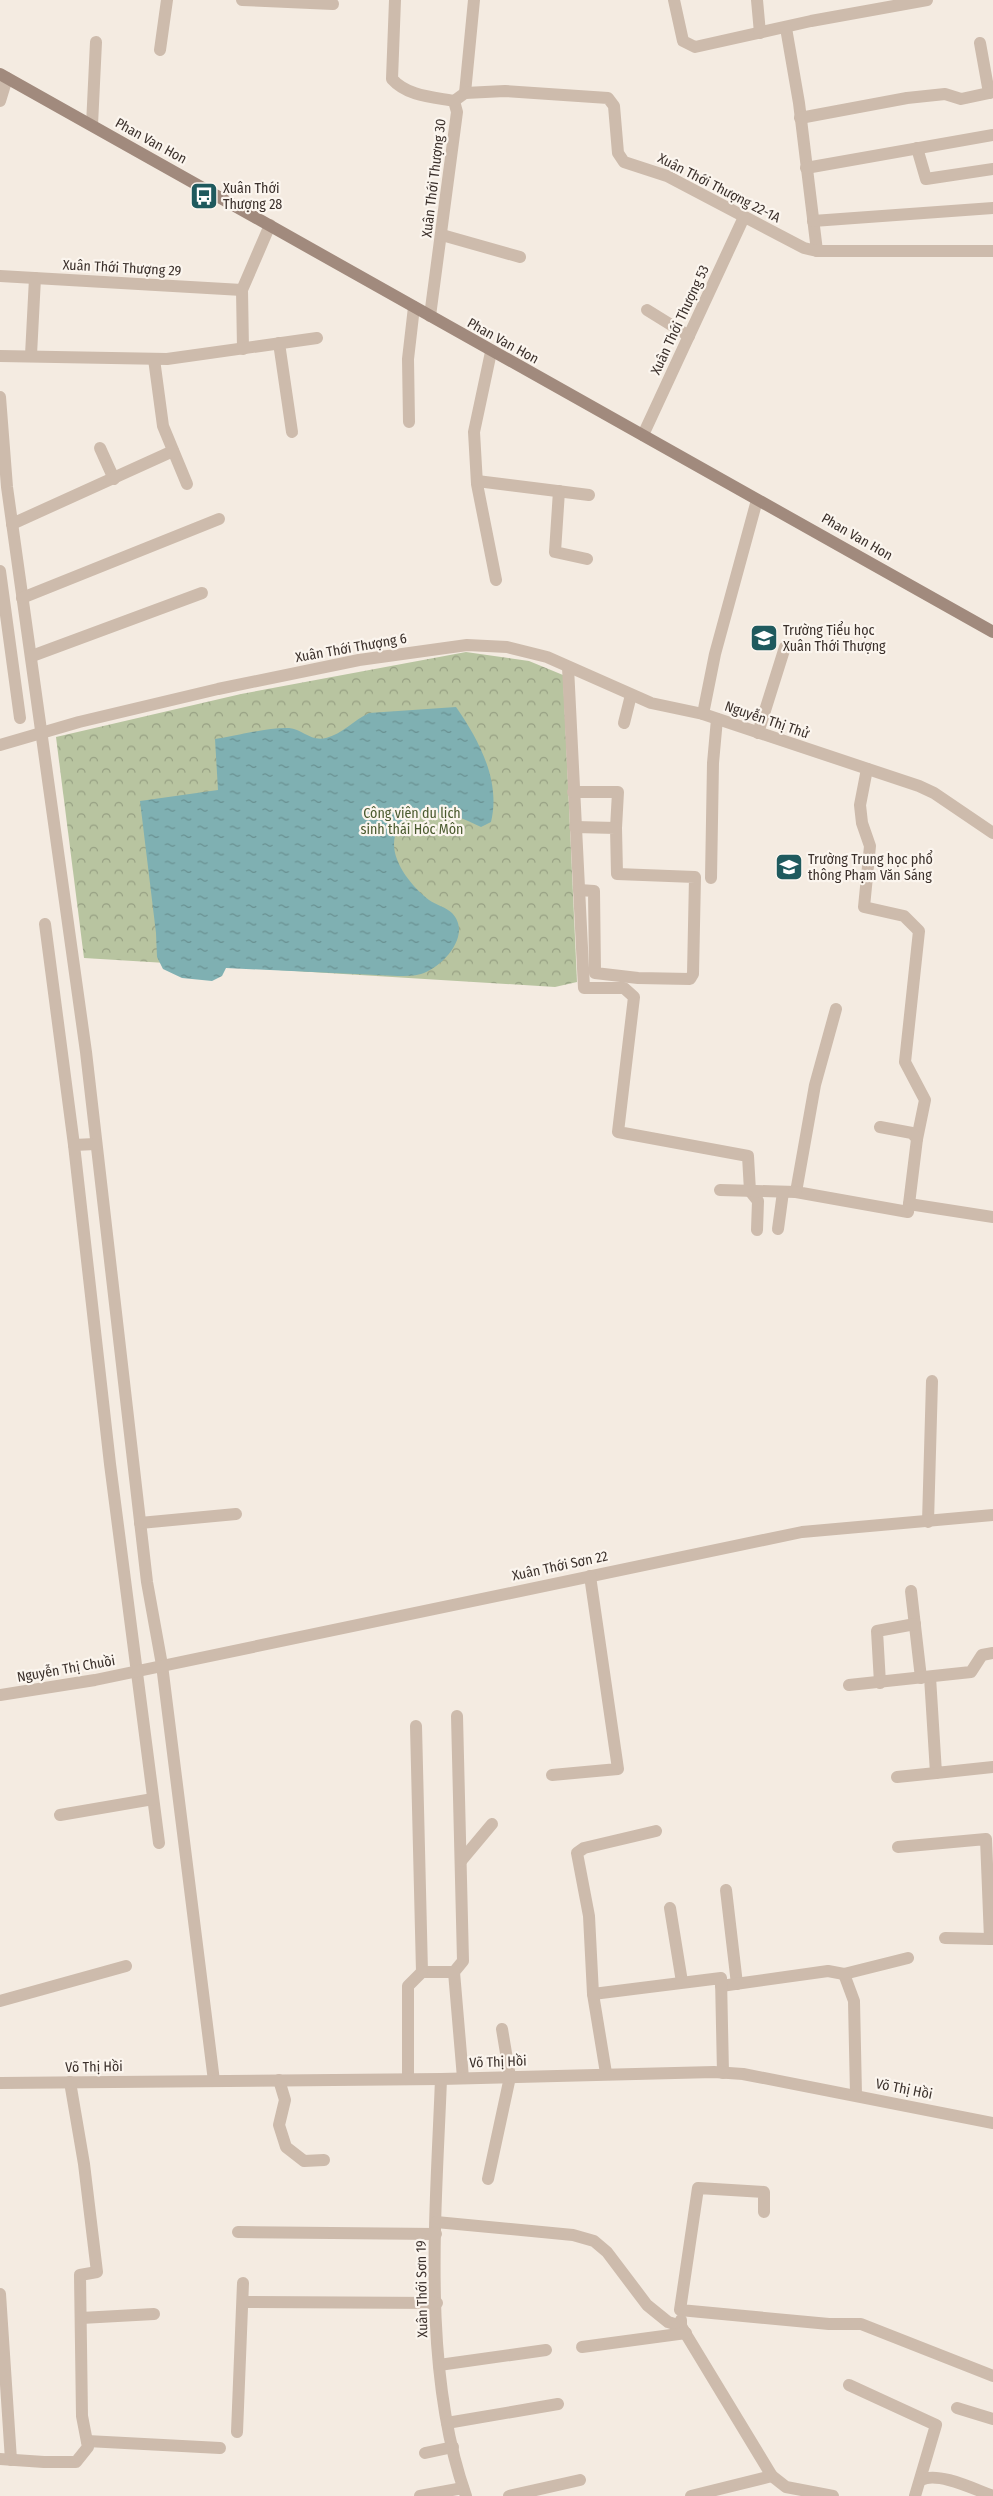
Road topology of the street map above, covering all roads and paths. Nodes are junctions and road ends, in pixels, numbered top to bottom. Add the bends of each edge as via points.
1 (167, 0) edge
2 (248, 0) edge
3 (395, 0) edge
4 (474, 0) edge
5 (674, 0) edge
6 (757, 0) edge
7 (923, 0) edge
8 (333, 4) dead end
9 (865, 6) edge
10 (786, 28) junction
11 (760, 34) junction
12 (96, 42) dead end
13 (980, 43) dead end
14 (160, 50) dead end
15 (4, 76) edge
16 (465, 93) junction
17 (991, 93) edge
18 (0, 101) edge
19 (454, 101) junction
20 (800, 118) junction
21 (92, 125) junction
22 (993, 134) edge
23 (917, 148) junction
24 (806, 168) junction
25 (993, 169) edge
26 (993, 208) edge
27 (744, 217) junction
28 (813, 221) junction
29 (270, 225) junction
30 (442, 235) junction
31 (817, 250) junction
32 (993, 251) edge
33 (520, 257) dead end
34 (0, 276) edge
35 (35, 278) junction
36 (242, 290) junction
37 (414, 307) junction
38 (647, 310) dead end
39 (430, 316) junction
40 (689, 336) junction
41 (317, 338) dead end
42 (279, 343) junction
43 (243, 349) junction
44 (491, 352) junction
45 (31, 355) junction
46 (0, 356) edge
47 (154, 359) junction
48 (0, 397) edge
49 (409, 422) dead end
50 (292, 432) dead end
51 (643, 435) junction
52 (100, 448) dead end
53 (173, 451) junction
54 (114, 479) junction
55 (477, 481) junction
56 (187, 484) dead end
57 (559, 491) junction
58 (589, 495) dead end
59 (757, 500) junction
60 (219, 519) dead end
61 (12, 524) junction
62 (587, 559) dead end
63 (0, 571) edge
64 (496, 580) dead end
65 (202, 593) dead end
66 (22, 598) junction
67 (993, 632) edge
68 (785, 647) dead end
69 (32, 656) junction
70 (568, 667) junction
71 (631, 695) junction
72 (703, 714) junction
73 (20, 718) dead end
74 (717, 719) junction
75 (624, 723) dead end
76 (42, 732) junction
77 (758, 733) junction
78 (0, 745) edge
79 (867, 769) junction
80 (573, 792) junction
81 (575, 827) junction
82 (616, 828) junction
83 (993, 833) edge
84 (711, 878) dead end
85 (579, 890) junction
86 (45, 924) dead end
87 (836, 1009) dead end
88 (880, 1127) dead end
89 (917, 1138) junction
90 (95, 1144) junction
91 (74, 1145) junction
92 (720, 1190) dead end
93 (750, 1191) junction
94 (783, 1192) junction
95 (796, 1192) junction
96 (909, 1204) junction
97 (993, 1217) edge
98 (778, 1229) dead end
99 (757, 1230) dead end
100 (932, 1381) dead end
101 (236, 1514) dead end
102 (993, 1514) edge
103 (928, 1522) junction
104 (140, 1523) junction
105 (590, 1576) junction
106 (911, 1591) dead end
107 (915, 1624) junction
108 (993, 1653) edge
109 (162, 1665) junction
110 (136, 1671) junction
111 (926, 1678) junction
112 (880, 1683) junction
113 (848, 1685) dead end
114 (0, 1695) edge
115 (457, 1716) dead end
116 (416, 1726) dead end
117 (993, 1767) edge
118 (936, 1773) junction
119 (552, 1775) dead end
120 (897, 1777) dead end
121 (153, 1799) junction
122 (60, 1815) dead end
123 (492, 1824) dead end
124 (656, 1831) dead end
125 (159, 1843) dead end
126 (898, 1847) dead end
127 (461, 1862) junction
128 (726, 1890) dead end
129 (670, 1908) dead end
130 (945, 1938) dead end
131 (992, 1939) edge
132 (908, 1958) dead end
133 (126, 1966) dead end
134 (422, 1972) junction
135 (454, 1972) junction
136 (844, 1974) junction
137 (682, 1982) junction
138 (737, 1984) junction
139 (721, 1986) junction
140 (593, 1994) junction
141 (0, 2001) edge
142 (502, 2029) dead end
143 (606, 2073) junction
144 (723, 2073) junction
145 (510, 2077) junction
146 (408, 2078) junction
147 (463, 2078) junction
148 (441, 2079) junction
149 (279, 2080) junction
150 (214, 2081) junction
151 (70, 2082) junction
152 (0, 2083) edge
153 (856, 2095) junction
154 (993, 2123) edge
155 (324, 2160) dead end
156 (488, 2178) dead end
157 (764, 2212) dead end
158 (436, 2228) junction
159 (238, 2232) dead end
160 (244, 2283) dead end
161 (0, 2294) edge
162 (243, 2302) junction
163 (437, 2303) junction
164 (680, 2310) junction
165 (154, 2314) dead end
166 (81, 2318) junction
167 (684, 2330) junction
168 (582, 2348) dead end
169 (546, 2350) dead end
170 (439, 2365) junction
171 (993, 2376) edge
172 (849, 2385) dead end
173 (558, 2404) dead end
174 (957, 2408) dead end
175 (992, 2416) edge
176 (447, 2422) junction
177 (237, 2432) dead end
178 (87, 2441) junction
179 (452, 2447) junction
180 (220, 2448) dead end
181 (425, 2453) dead end
182 (5, 2459) edge
183 (772, 2476) junction
184 (580, 2480) dead end
185 (921, 2480) junction
186 (465, 2492) edge
187 (801, 2493) edge
188 (420, 2496) edge
189 (509, 2496) edge
190 (691, 2496) edge
191 (833, 2496) edge
192 (915, 2496) edge
193 (993, 2496) edge

1 - 14 street
2 - 8 street
3 - 19 street, Xuân Thới Thượng 30 via 392,79 410,92
4 - 16 street
5 - 11 street via 683,41 691,46
6 - 11 street
7 - 9 street
9 - 10 street
10 - 11 street
10 - 20 street
12 - 21 street
13 - 17 street
15 - 18 street
15 - 21 main road, Phan Van Hon
16 - 19 street
16 - 27 street, Xuân Thới Thượng 22-1A via 505,91 608,98 614,106 618,153 624,162 668,176
17 - 20 street via 960,99 945,94 907,98
19 - 30 street, Xuân Thới Thượng 30 via 457,125
20 - 24 street
21 - 29 main road, Phan Van Hon
22 - 23 street
23 - 24 street
23 - 25 street via 926,179
24 - 28 street
26 - 28 street
27 - 31 street, Xuân Thới Thượng 22-1A via 804,248
27 - 40 street, Xuân Thới Thượng 53
28 - 31 street
29 - 36 street
29 - 37 main road, Phan Van Hon
30 - 33 street
30 - 39 street, Xuân Thới Thượng 30
31 - 32 street, Xuân Thới Thượng 22-1A
34 - 35 street, Xuân Thới Thượng 29
35 - 36 street, Xuân Thới Thượng 29
35 - 45 street
36 - 43 street
37 - 39 main road, Phan Van Hon
37 - 49 street via 408,359
38 - 40 street
39 - 44 main road, Phan Van Hon
40 - 51 street, Xuân Thới Thượng 53
41 - 42 street
42 - 43 street
42 - 50 street
43 - 47 street
44 - 51 main road, Phan Van Hon
44 - 55 street via 474,432
45 - 46 street
45 - 47 street
47 - 53 street via 163,426
48 - 61 street
51 - 59 main road, Phan Van Hon
52 - 54 street
53 - 54 street
53 - 56 street
54 - 61 street
55 - 57 street
55 - 64 street
57 - 58 street
57 - 62 street via 555,552
59 - 67 main road, Phan Van Hon
59 - 72 street, Nguyễn Thị Thử via 715,654
60 - 66 street
61 - 66 street
63 - 73 street
65 - 69 street
66 - 69 street
68 - 77 street
69 - 76 street
70 - 71 street, Xuân Thới Thượng 6
70 - 76 street, Xuân Thới Thượng 6 via 547,657 507,647 467,645 359,660 227,687
70 - 80 street
71 - 72 street, Xuân Thới Thượng 6 via 651,703
71 - 75 street
72 - 74 street, Nguyễn Thị Thử
74 - 77 street, Nguyễn Thị Thử
74 - 84 street
76 - 78 street, Xuân Thới Thượng 6
76 - 90 street via 84,1032
77 - 79 street, Nguyễn Thị Thử
79 - 83 street, Nguyễn Thị Thử via 934,793
79 - 89 street via 860,805 870,846 864,907 904,916 919,931 905,1062 925,1100
80 - 81 street
80 - 82 street via 618,792
81 - 82 street
81 - 85 street
82 - 85 street via 617,874 695,877 693,974 690,979 595,973 594,891
85 - 93 street via 584,988 624,988 634,997 618,1132 748,1156
86 - 91 street
87 - 95 street via 815,1085
88 - 89 street via 912,1133
89 - 96 street
90 - 91 street
90 - 104 street
91 - 110 street
92 - 93 street
93 - 94 street
93 - 99 street via 758,1201
94 - 95 street
94 - 98 street
95 - 96 street via 908,1212
96 - 97 street
100 - 103 street
101 - 104 street
102 - 103 street, Xuân Thới Sơn 22
103 - 105 street, Xuân Thới Sơn 22 via 802,1532
104 - 109 street
105 - 109 street, Xuân Thới Sơn 22
105 - 119 street via 618,1769
106 - 107 street
107 - 111 street
107 - 112 street via 877,1631
108 - 111 street via 982,1655 971,1672
109 - 110 street, Xuân Thới Sơn 22
109 - 150 street
110 - 114 street, Nguyễn Thị Chuồi
110 - 121 street
111 - 112 street
111 - 118 street
112 - 113 street
115 - 127 street
116 - 134 street
117 - 118 street
118 - 120 street
121 - 122 street
121 - 125 street
123 - 127 street
124 - 140 street via 584,1848 577,1853 589,1916
126 - 131 street via 986,1839
127 - 135 street via 463,1961
128 - 138 street
129 - 137 street
130 - 131 street
132 - 136 street
133 - 141 street
134 - 135 street
134 - 146 street via 408,1986
135 - 147 street
136 - 138 street via 828,1972
136 - 153 street via 854,2001
137 - 139 street via 721,1978
137 - 140 street
138 - 139 street
139 - 144 street
140 - 143 street
142 - 145 street
143 - 144 street, Võ Thị Hồi
143 - 145 street, Võ Thị Hồi
144 - 153 street, Võ Thị Hồi
145 - 147 street, Võ Thị Hồi
145 - 156 street
146 - 148 street, Võ Thị Hồi
146 - 149 street, Võ Thị Hồi
147 - 148 street, Võ Thị Hồi
148 - 158 street, Xuân Thới Sơn 19
149 - 150 street, Võ Thị Hồi
149 - 155 street via 285,2100 279,2125 286,2147 304,2161
150 - 151 street, Võ Thị Hồi
151 - 152 street, Võ Thị Hồi
151 - 166 street via 97,2272 80,2274
153 - 154 street, Võ Thị Hồi
157 - 164 street via 764,2192 698,2188
158 - 159 street
158 - 163 street, Xuân Thới Sơn 19
158 - 167 street via 573,2236 594,2241 607,2252 647,2305
160 - 162 street
161 - 182 street
162 - 163 street
162 - 177 street
163 - 170 street, Xuân Thới Sơn 19
164 - 167 street
164 - 171 street via 861,2324
165 - 166 street
166 - 178 street via 82,2416
167 - 168 street
167 - 183 street
169 - 170 street
170 - 176 street, Xuân Thới Sơn 19
172 - 185 street via 936,2425
173 - 176 street
174 - 175 street
176 - 179 street, Xuân Thới Sơn 19
178 - 180 street
178 - 182 street via 88,2447 76,2462
179 - 181 street
179 - 186 street, Xuân Thới Sơn 19
183 - 187 street
183 - 190 street
184 - 189 street
185 - 192 street
185 - 193 street via 938,2478
186 - 188 street
187 - 191 street

